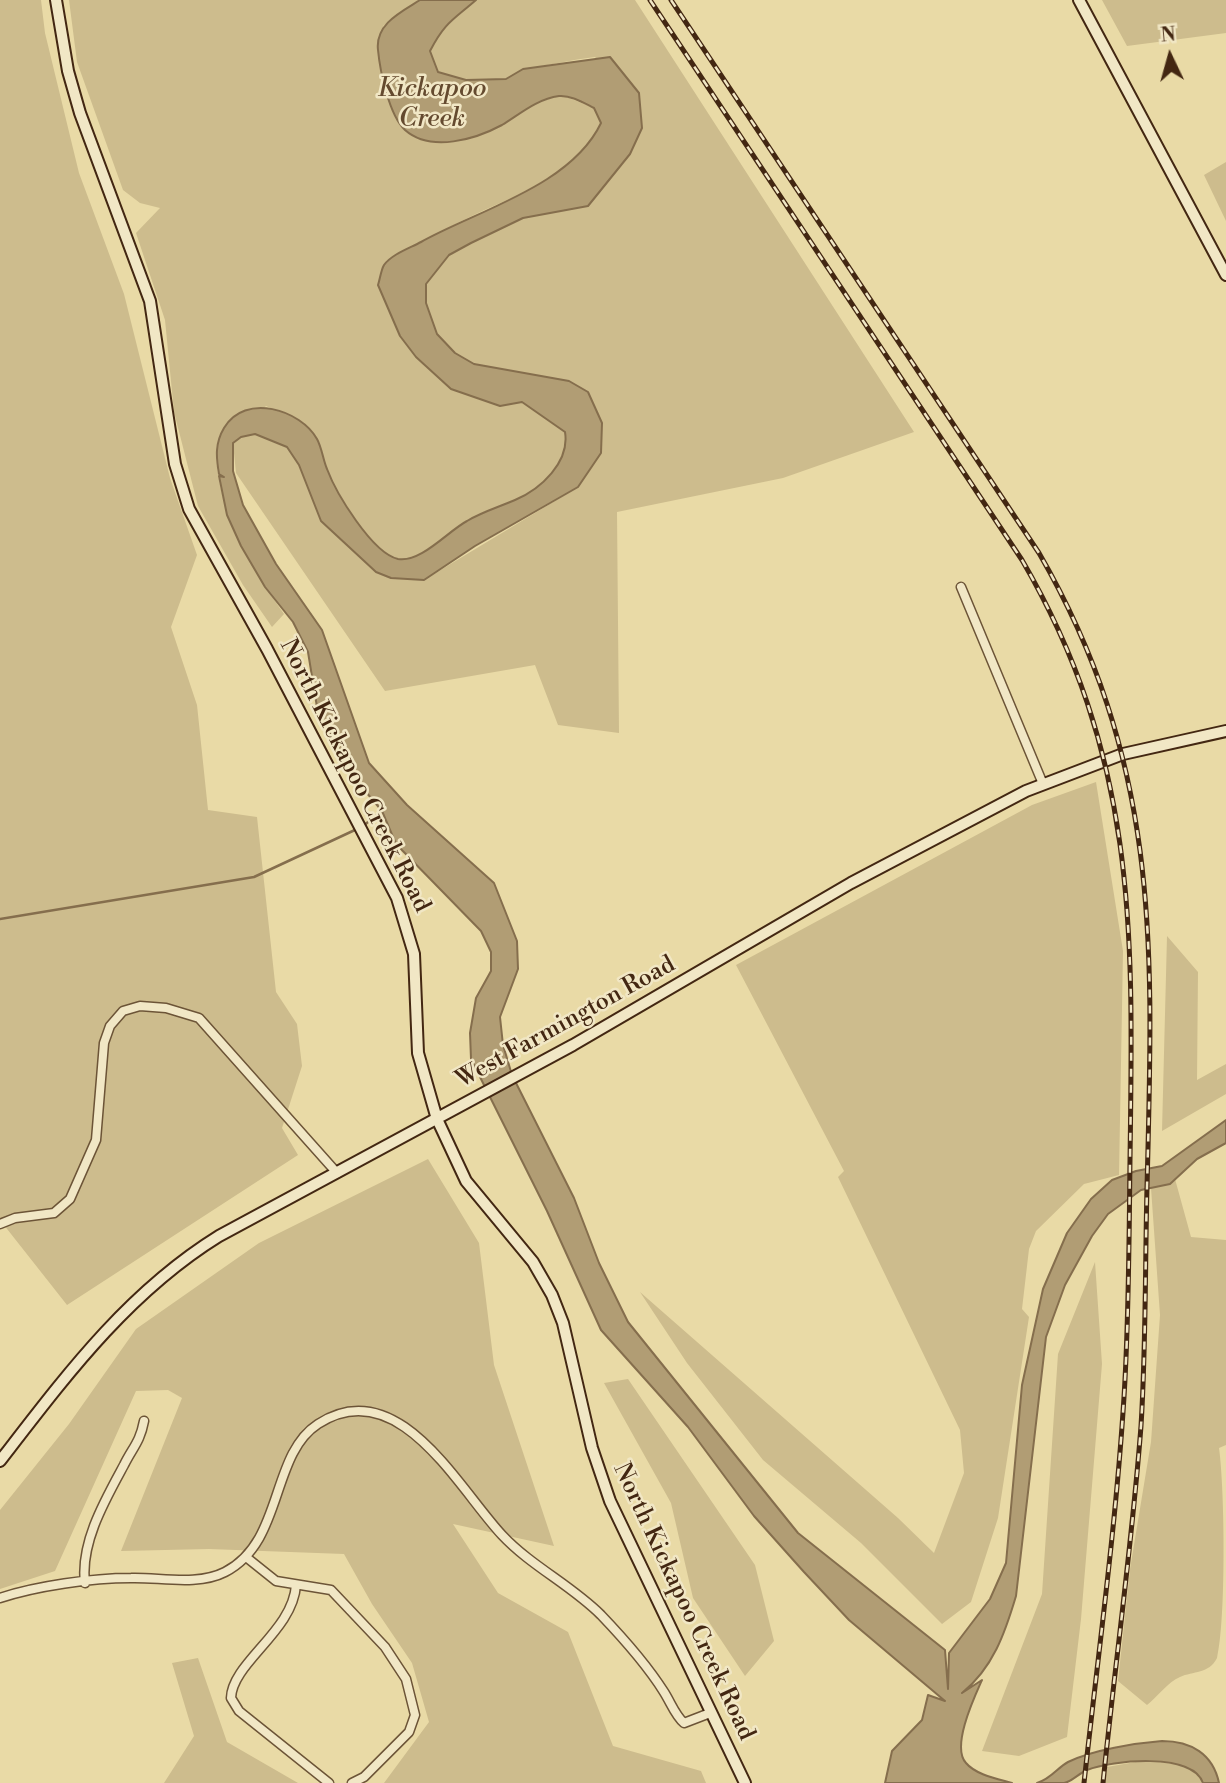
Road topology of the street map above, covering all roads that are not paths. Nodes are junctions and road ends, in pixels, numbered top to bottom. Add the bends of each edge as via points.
1 (56, 0) edge
2 (1079, 0) edge
3 (1226, 275) edge
4 (961, 587) dead end
5 (1226, 731) edge
6 (1043, 784) junction
7 (437, 1119) junction
8 (337, 1173) junction
9 (0, 1224) edge
10 (144, 1421) dead end
11 (0, 1461) edge
12 (246, 1557) junction
13 (85, 1583) junction
14 (296, 1585) junction
15 (0, 1598) edge
16 (710, 1713) junction
17 (329, 1783) edge
18 (352, 1783) edge
19 (745, 1783) edge

1 - 7 main road, North Kickapoo Creek Road via 80,113 150,300 182,488 203,538 267,649 397,898 414,954 418,1053
2 - 3 main road
4 - 6 street
5 - 6 main road, West Farmington Road via 1123,754
6 - 7 main road, West Farmington Road via 851,883
7 - 8 main road, West Farmington Road
7 - 16 main road, North Kickapoo Creek Road via 466,1181 533,1262 552,1295 610,1501
8 - 9 street via 200,1018 166,1007 140,1006 123,1011 110,1026 104,1043 96,1140 70,1199 54,1213
8 - 11 main road, West Farmington Road via 219,1236 157,1280 100,1335
10 - 13 street via 139,1444 85,1549
12 - 13 street via 215,1576
12 - 14 street via 270,1578
12 - 16 street via 263,1533 306,1435 318,1424 345,1413 382,1415 407,1429 460,1480 503,1537 601,1615 650,1673 680,1720 690,1723
13 - 15 street
14 - 17 street via 287,1615 235,1683 231,1698 239,1711
14 - 18 street via 323,1586 338,1596 390,1653 412,1696 415,1715 409,1732 364,1777
16 - 19 main road, North Kickapoo Creek Road

